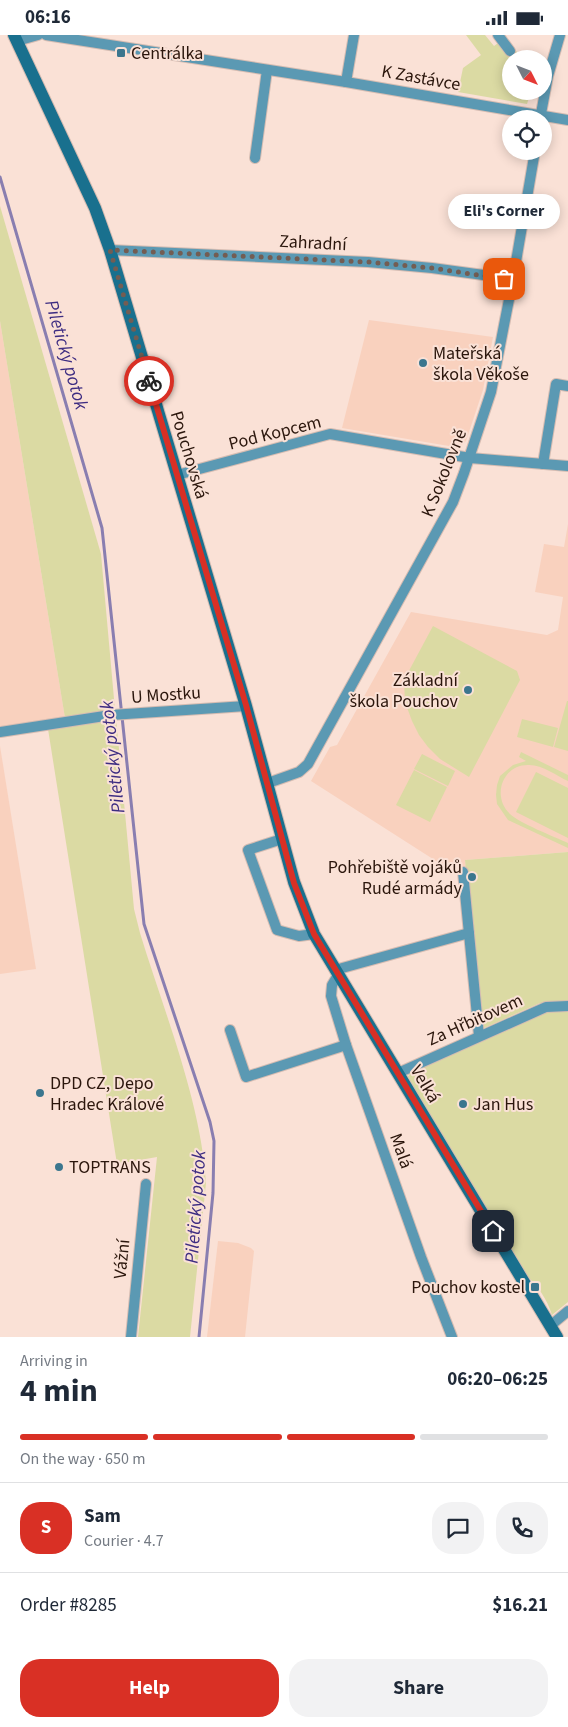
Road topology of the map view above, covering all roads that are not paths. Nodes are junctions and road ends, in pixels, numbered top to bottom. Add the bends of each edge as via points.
1 (38, 35) edge
2 (46, 35) edge
3 (354, 35) edge
4 (498, 35) edge
5 (560, 35) edge
6 (16, 38) edge
7 (99, 39) edge
8 (509, 50) edge
9 (268, 70) junction
10 (346, 82) junction
11 (502, 110) edge
12 (541, 110) edge
13 (552, 118) edge
14 (568, 120) edge
15 (254, 158) dead end
16 (533, 160) edge
17 (110, 250) junction
18 (513, 279) junction
19 (568, 386) edge
20 (470, 458) junction
21 (543, 464) junction
22 (568, 466) edge
23 (177, 475) junction
24 (246, 705) junction
25 (0, 732) edge
26 (268, 783) junction
27 (282, 839) junction
28 (463, 872) dead end
29 (469, 933) junction
30 (314, 934) junction
31 (337, 973) junction
32 (568, 1006) edge
33 (230, 1030) dead end
34 (479, 1036) junction
35 (346, 1045) junction
36 (398, 1073) junction
37 (146, 1184) dead end
38 (568, 1311) edge
39 (550, 1326) junction
40 (131, 1337) edge
41 (452, 1337) edge
42 (557, 1337) edge

1 - 6 street
2 - 7 street, K Zastávce
3 - 10 street
4 - 8 street
5 - 12 street
6 - 17 street, Pouchovská via 95,208
7 - 9 street, K Zastávce
9 - 10 street, K Zastávce
9 - 15 street
10 - 11 street, K Zastávce
13 - 14 street, K Zastávce
16 - 18 street, K Sokolovně
17 - 18 street, Zahradní via 368,262
17 - 23 street, Pouchovská
18 - 20 street, K Sokolovně via 491,392
19 - 21 street via 556,384
20 - 21 street, Pod Kopcem
20 - 23 street, Pod Kopcem via 330,434
20 - 26 street, K Sokolovně via 453,501 308,764 299,772
21 - 22 street, Pod Kopcem
23 - 24 street, Pouchovská
24 - 25 street, U Mostku via 111,715
24 - 26 street, Pouchovská
26 - 27 street, Pouchovská
27 - 30 street, Pouchovská via 294,883
27 - 30 street via 248,850 276,931 299,936
28 - 29 street
29 - 31 street
29 - 34 street
30 - 31 street, Pouchovská
31 - 35 street, Malá via 331,996
31 - 36 street, Velká
32 - 34 street, Za Hřbitovem via 546,1007
33 - 35 street via 246,1077
34 - 36 street, Za Hřbitovem
35 - 41 street, Malá
36 - 39 street, Velká
37 - 40 street, Vážní
38 - 39 street
39 - 42 street, Velká

